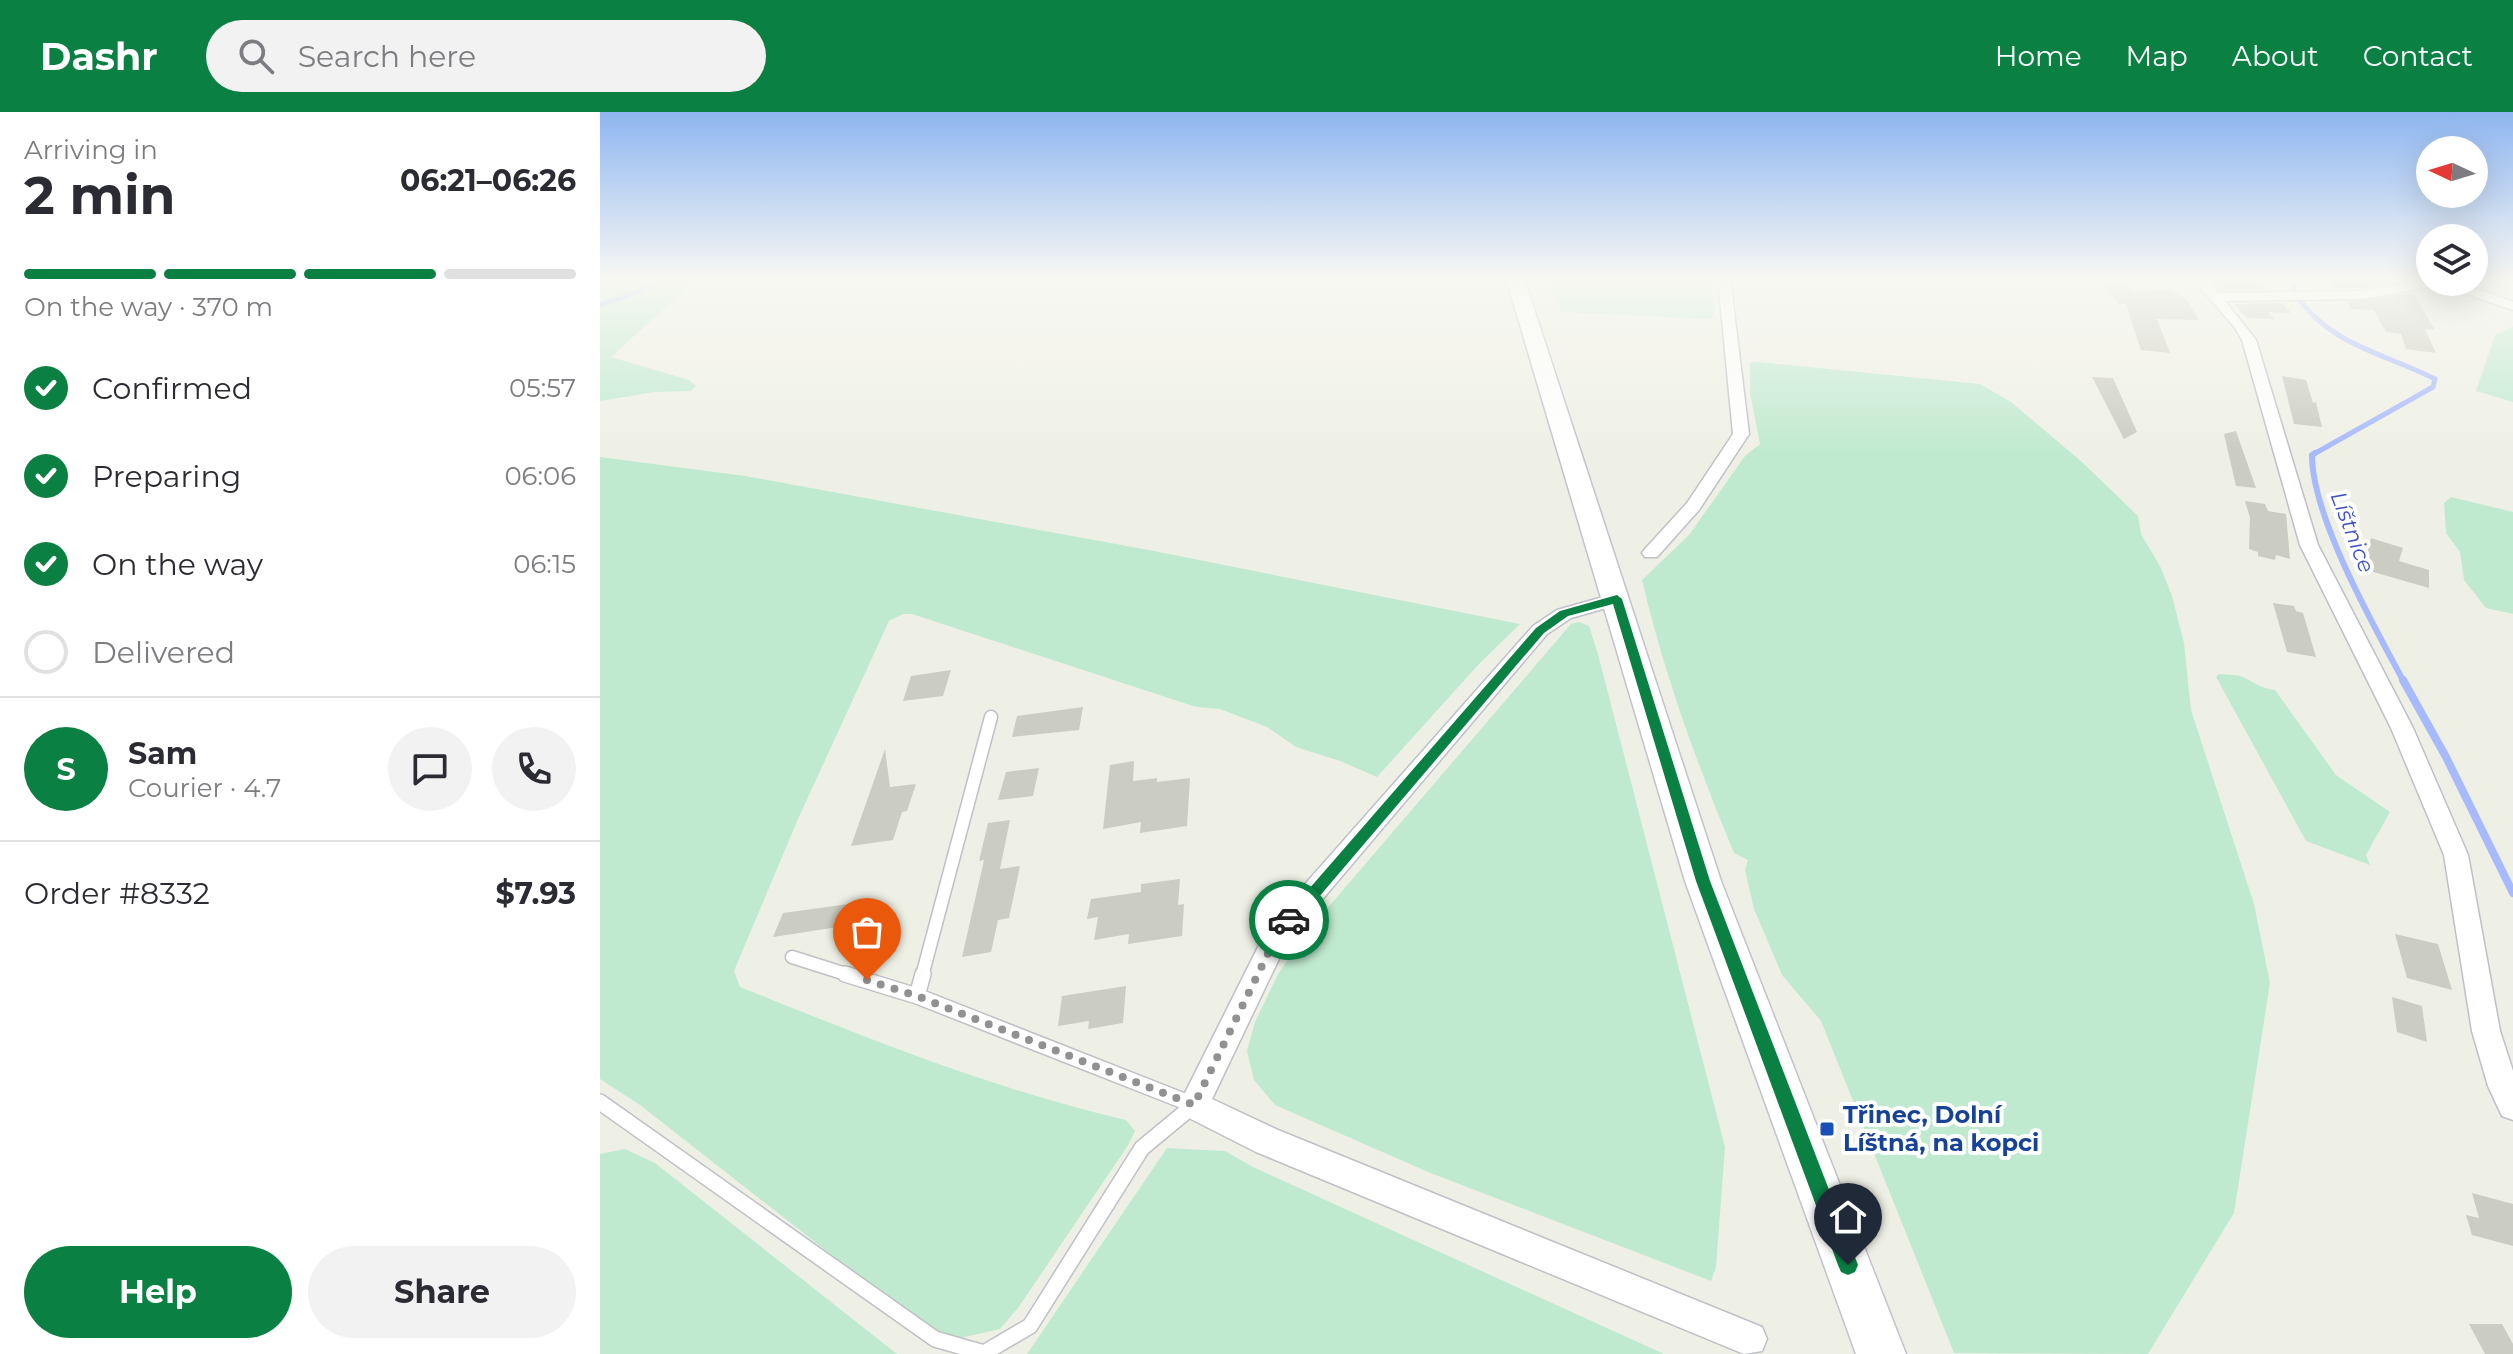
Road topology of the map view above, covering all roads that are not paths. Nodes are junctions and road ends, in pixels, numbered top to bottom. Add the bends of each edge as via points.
1 (1533, 336) edge
2 (1730, 336) edge
3 (2246, 336) edge
4 (1651, 553) dead end
5 (1617, 599) junction
6 (991, 717) dead end
7 (792, 957) dead end
8 (917, 996) junction
9 (600, 1102) edge
10 (1194, 1105) junction
11 (2513, 1106) edge
12 (1750, 1339) dead end
13 (1881, 1354) edge

1 - 5 street
2 - 4 street via 1741,434 1693,506
3 - 11 street via 2309,545 2402,728 2456,855 2486,1031
5 - 10 street via 1564,614 1540,630 1278,933
5 - 13 street via 1703,881
6 - 8 lane
7 - 8 lane
8 - 10 lane
9 - 10 lane via 935,1339 984,1353 1030,1326 1142,1148
10 - 12 street via 1267,1141

